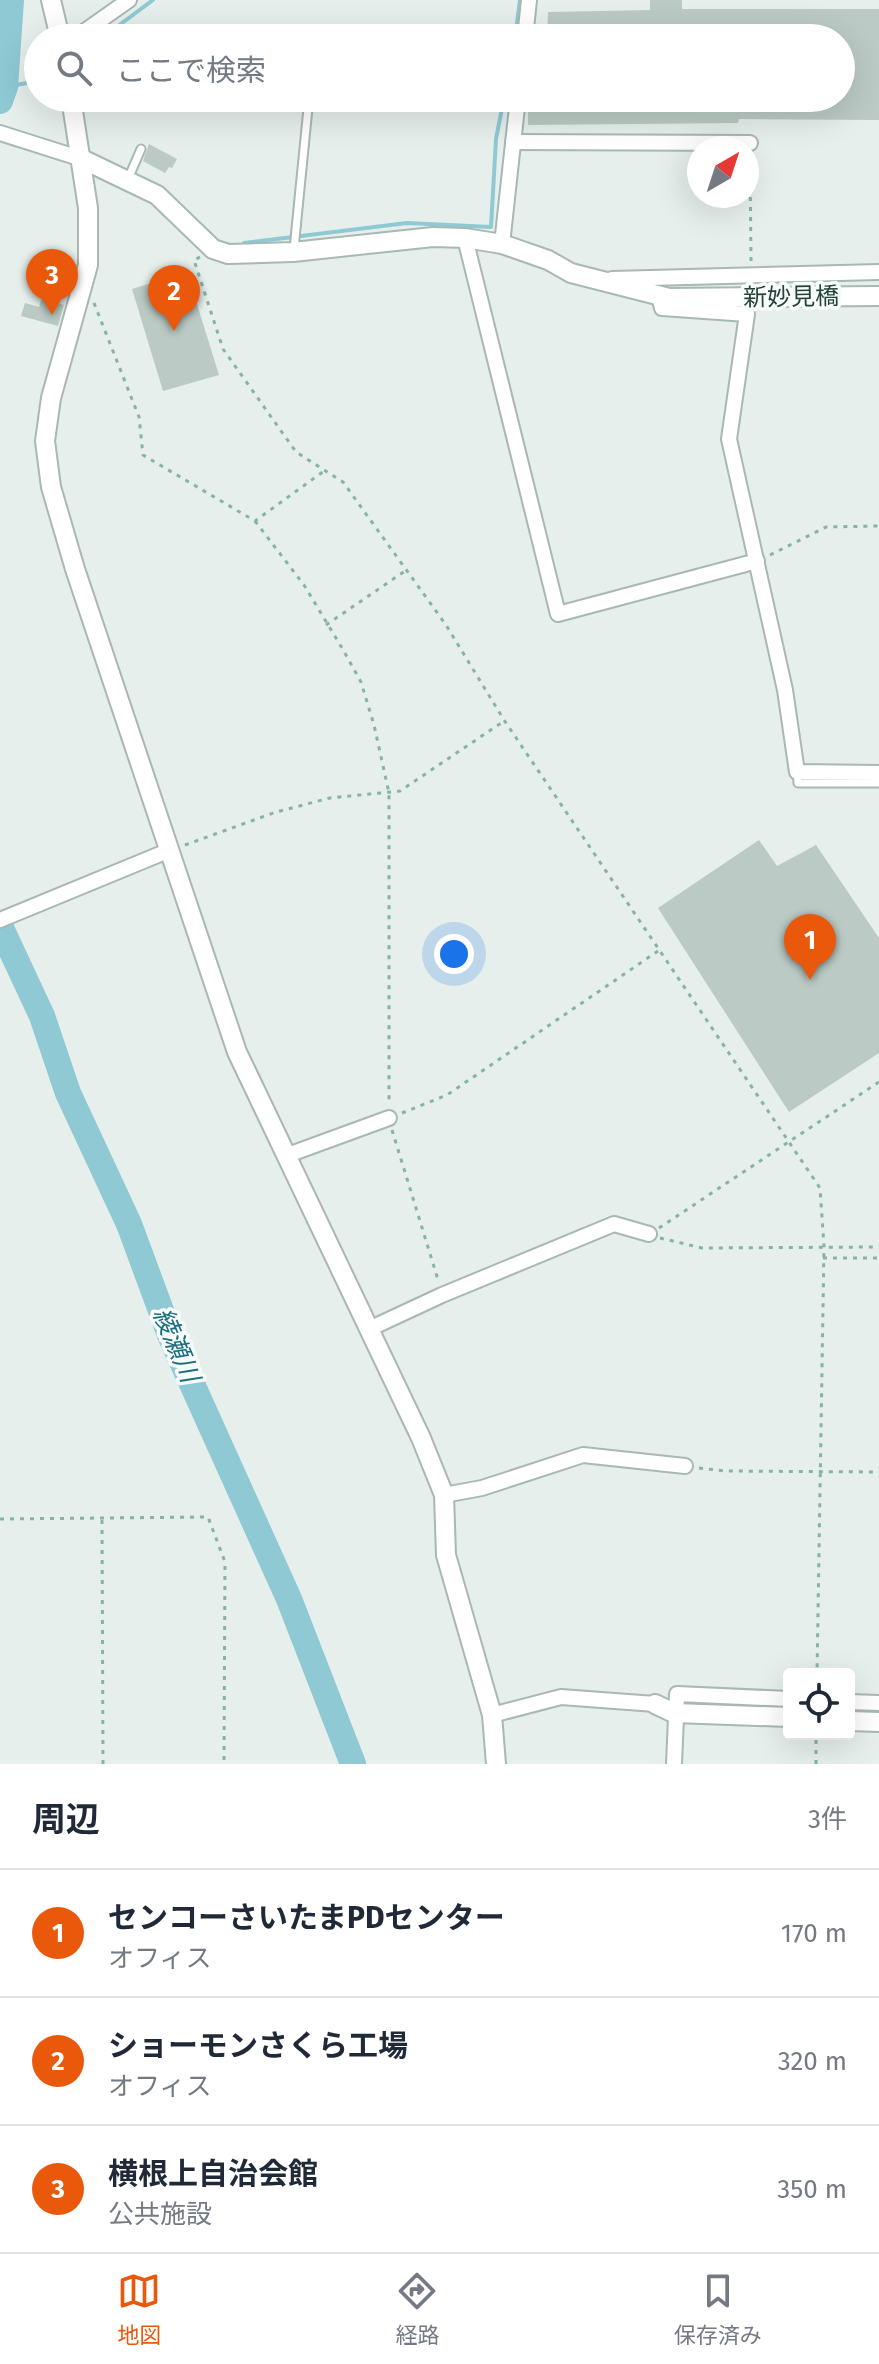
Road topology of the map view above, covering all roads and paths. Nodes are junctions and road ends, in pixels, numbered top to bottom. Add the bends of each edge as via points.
1 (51, 0) edge
2 (129, 0) edge
3 (529, 0) edge
4 (57, 24) edge
5 (95, 24) edge
6 (526, 24) edge
7 (74, 112) edge
8 (308, 112) edge
9 (516, 112) edge
10 (0, 133) edge
11 (513, 142) junction
12 (687, 143) edge
13 (141, 149) dead end
14 (82, 159) junction
15 (128, 179) junction
16 (750, 208) edge
17 (465, 238) junction
18 (502, 244) junction
19 (213, 249) junction
20 (293, 252) junction
21 (879, 272) edge
22 (751, 273) junction
23 (592, 279) junction
24 (82, 293) junction
25 (659, 296) junction
26 (879, 296) edge
27 (325, 471) junction
28 (255, 521) junction
29 (879, 526) edge
30 (757, 561) junction
31 (405, 571) junction
32 (325, 626) junction
33 (504, 720) junction
34 (797, 772) junction
35 (879, 773) edge
36 (879, 783) edge
37 (389, 793) junction
38 (170, 850) junction
39 (0, 920) edge
40 (658, 951) junction
41 (879, 1082) edge
42 (389, 1118) junction
43 (789, 1141) junction
44 (285, 1156) junction
45 (649, 1234) junction
46 (824, 1246) junction
47 (879, 1247) edge
48 (823, 1258) junction
49 (879, 1258) edge
50 (442, 1295) junction
51 (369, 1329) junction
52 (685, 1466) joint
53 (879, 1472) edge
54 (819, 1473) junction
55 (444, 1495) junction
56 (0, 1519) edge
57 (102, 1520) junction
58 (817, 1668) edge
59 (783, 1699) edge
60 (855, 1702) edge
61 (879, 1703) edge
62 (655, 1704) joint
63 (674, 1713) junction
64 (492, 1715) junction
65 (783, 1717) edge
66 (855, 1721) edge
67 (879, 1722) edge
68 (816, 1740) edge
69 (103, 1764) edge
70 (224, 1764) edge
71 (496, 1764) edge
72 (674, 1764) edge
73 (816, 1764) edge

1 - 4 street
2 - 5 street
3 - 6 street
7 - 14 street
8 - 20 lane
9 - 11 street
10 - 14 street
11 - 12 street
11 - 18 street
13 - 15 lane
14 - 15 street
14 - 24 street via 88,208 88,265
15 - 19 street via 157,195
16 - 22 path
17 - 18 street, 新妙見橋
17 - 20 street, 新妙見橋
17 - 30 street via 558,614
18 - 23 street, 新妙見橋
19 - 20 street, 新妙見橋 via 246,255
19 - 27 path via 194,260 223,349 296,452
21 - 22 street
22 - 23 street
23 - 25 street, 新妙見橋
24 - 28 path via 94,302 139,417 143,455
24 - 38 street via 51,398 45,441 51,487
25 - 26 street, 新妙見橋
25 - 30 street via 662,308 747,314 729,439
27 - 28 path
27 - 31 path via 343,482
28 - 32 path via 304,585
29 - 30 path via 826,527
30 - 34 street
31 - 32 path
31 - 33 path via 446,625
32 - 37 path via 361,682
33 - 37 path via 400,791
33 - 40 path
34 - 35 street
34 - 36 lane via 798,783
37 - 38 path via 330,798 276,812
37 - 42 path
38 - 39 street
38 - 44 street via 237,1052
40 - 42 path via 447,1095
40 - 43 path
41 - 43 path
42 - 44 street
42 - 50 path
43 - 45 path
43 - 46 path via 820,1188
44 - 51 street
45 - 46 path via 702,1248
45 - 50 street via 614,1224
46 - 47 path
46 - 48 path
48 - 49 path
48 - 54 path
50 - 51 street
51 - 55 street
52 - 54 path
52 - 55 street via 583,1455
53 - 54 path
54 - 58 path
55 - 64 street via 446,1555
56 - 57 path
57 - 69 path
57 - 70 path via 208,1517 225,1562
59 - 63 street via 677,1694
60 - 61 street
62 - 63 street
62 - 64 street via 561,1697
63 - 65 street
63 - 72 street
64 - 71 street
66 - 67 street
68 - 73 path

